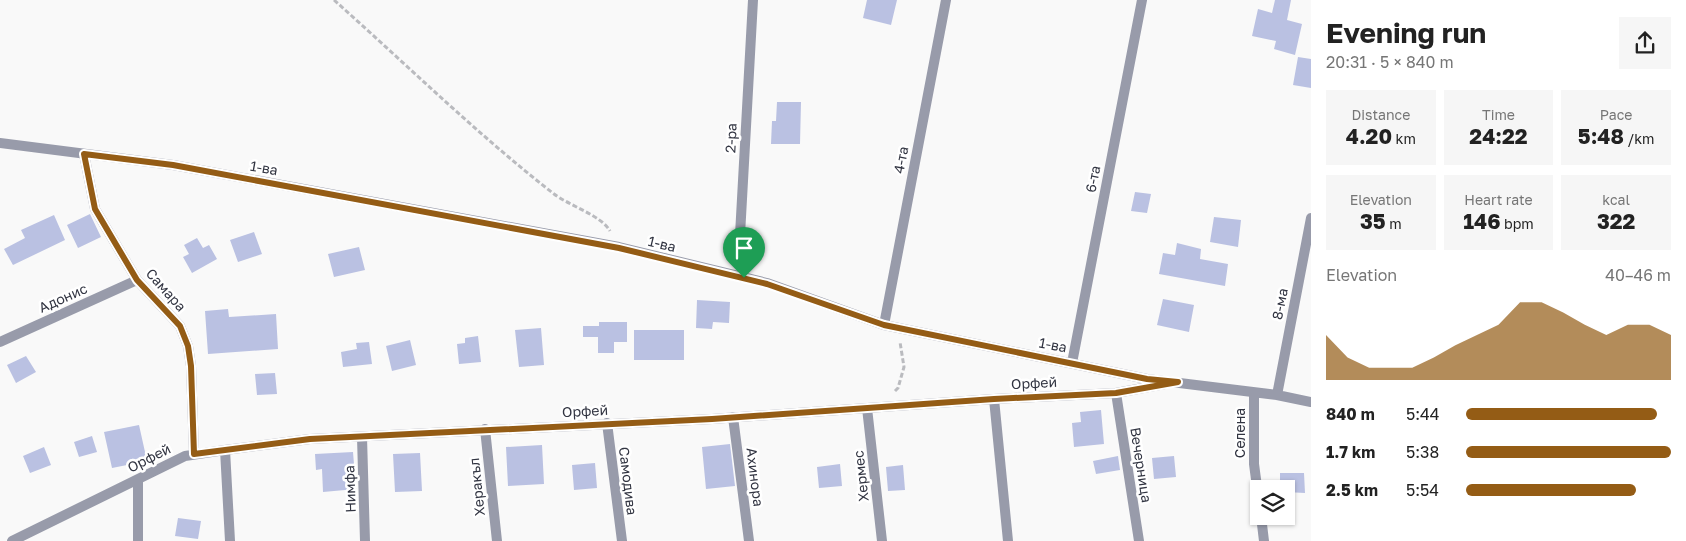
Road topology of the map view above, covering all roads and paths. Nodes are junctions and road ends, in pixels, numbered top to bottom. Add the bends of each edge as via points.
1 (334, 0) edge
2 (752, 0) edge
3 (946, 0) edge
4 (1142, 0) edge
5 (0, 143) edge
6 (84, 154) junction
7 (1311, 218) edge
8 (619, 248) junction
9 (744, 278) junction
10 (137, 280) junction
11 (884, 325) junction
12 (0, 342) edge
13 (1072, 363) junction
14 (1178, 382) junction
15 (1116, 393) junction
16 (1254, 393) junction
17 (1277, 395) junction
18 (994, 399) junction
19 (1311, 402) edge
20 (872, 407) junction
21 (733, 417) junction
22 (607, 423) junction
23 (485, 430) junction
24 (362, 436) junction
25 (225, 450) junction
26 (194, 454) junction
27 (138, 480) junction
28 (1256, 480) edge
29 (1262, 525) edge
30 (12, 541) edge
31 (138, 541) edge
32 (230, 541) edge
33 (365, 541) edge
34 (497, 541) edge
35 (622, 541) edge
36 (749, 541) edge
37 (882, 541) edge
38 (1008, 541) edge
39 (1138, 541) edge
40 (1264, 541) edge

1 - 8 path via 512,161 566,202 606,224
2 - 9 street, 2-ра via 740,235
3 - 11 street, 4-та
4 - 13 street, 6-та
5 - 6 street, 1-ва
6 - 8 street, 1-ва via 173,165
6 - 10 street, Самара via 95,209
7 - 17 street, 8-ма
8 - 9 street, 1-ва
9 - 11 street, 1-ва
10 - 12 street, Адонис
10 - 26 street, Самара via 180,326 188,346
11 - 13 street, 1-ва
11 - 20 path via 900,342 904,367 898,388
13 - 14 street, 1-ва via 1147,379
14 - 15 street, Орфей
14 - 16 street, 1-ва
15 - 18 street, Орфей
15 - 39 street, Вечерница
16 - 17 street, 1-ва
16 - 28 street, Селена
17 - 19 street, 1-ва
18 - 20 street, Орфей
18 - 38 street
20 - 21 street, Орфей
20 - 37 street, Хермес
21 - 22 street, Орфей
21 - 36 street, Ахинора
22 - 23 street, Орфей
22 - 35 street, Самодива
23 - 24 street, Орфей
23 - 34 street, Херакъл
24 - 25 street, Орфей
24 - 33 street, Нимфа
25 - 26 street, Орфей
25 - 32 street
26 - 27 street, Орфей
27 - 30 street, Орфей
27 - 31 street
29 - 40 street

